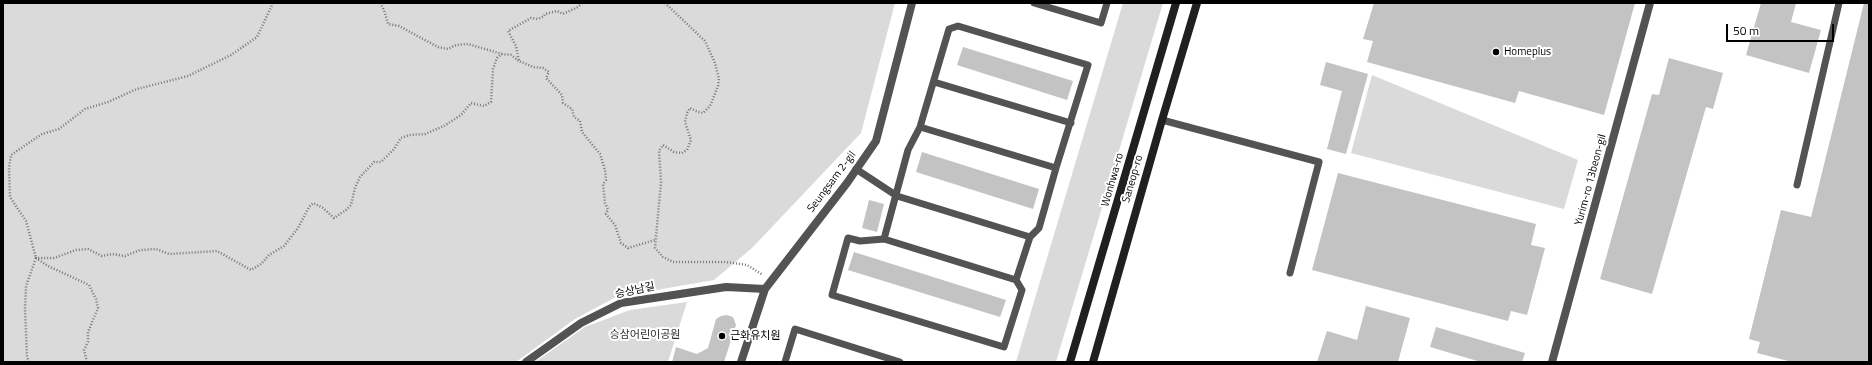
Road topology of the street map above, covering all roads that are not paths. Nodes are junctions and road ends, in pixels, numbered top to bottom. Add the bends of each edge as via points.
1 (912, 3) edge
2 (1034, 3) edge
3 (1107, 3) edge
4 (1176, 3) edge
5 (1197, 3) edge
6 (1650, 3) edge
7 (1839, 3) edge
8 (934, 82) junction
9 (1162, 120) junction
10 (1071, 123) junction
11 (920, 127) junction
12 (1056, 168) junction
13 (856, 169) junction
14 (1797, 185) dead end
15 (896, 196) junction
16 (1030, 237) junction
17 (884, 239) junction
18 (1290, 273) dead end
19 (1016, 280) junction
20 (764, 289) junction
21 (526, 362) edge
22 (741, 362) edge
23 (785, 362) edge
24 (900, 362) edge
25 (1070, 362) edge
26 (1093, 362) edge
27 (1552, 362) edge

1 - 13 street, Seungsam 2-gil via 876,141
2 - 3 lane via 1101,23
4 - 25 street, Wonhwa-ro
5 - 9 street, Saneop-ro
6 - 27 street, Yurim-ro 13beon-gil
7 - 14 lane
8 - 10 lane
8 - 10 lane via 949,29 958,26 1088,65
8 - 11 lane
9 - 18 lane via 1319,162
9 - 26 street, Saneop-ro
10 - 12 lane
11 - 12 lane
11 - 15 lane via 908,150
12 - 16 lane via 1038,228
13 - 15 lane
13 - 20 street, Seungsam 2-gil
15 - 16 lane
15 - 17 lane
16 - 19 lane
17 - 19 lane
17 - 19 lane via 860,241 848,238 832,295 1004,347 1022,290
20 - 21 street, 승상남길 via 726,287 621,303 581,323
20 - 22 street, Seungsam 2-gil
23 - 24 lane via 795,329

